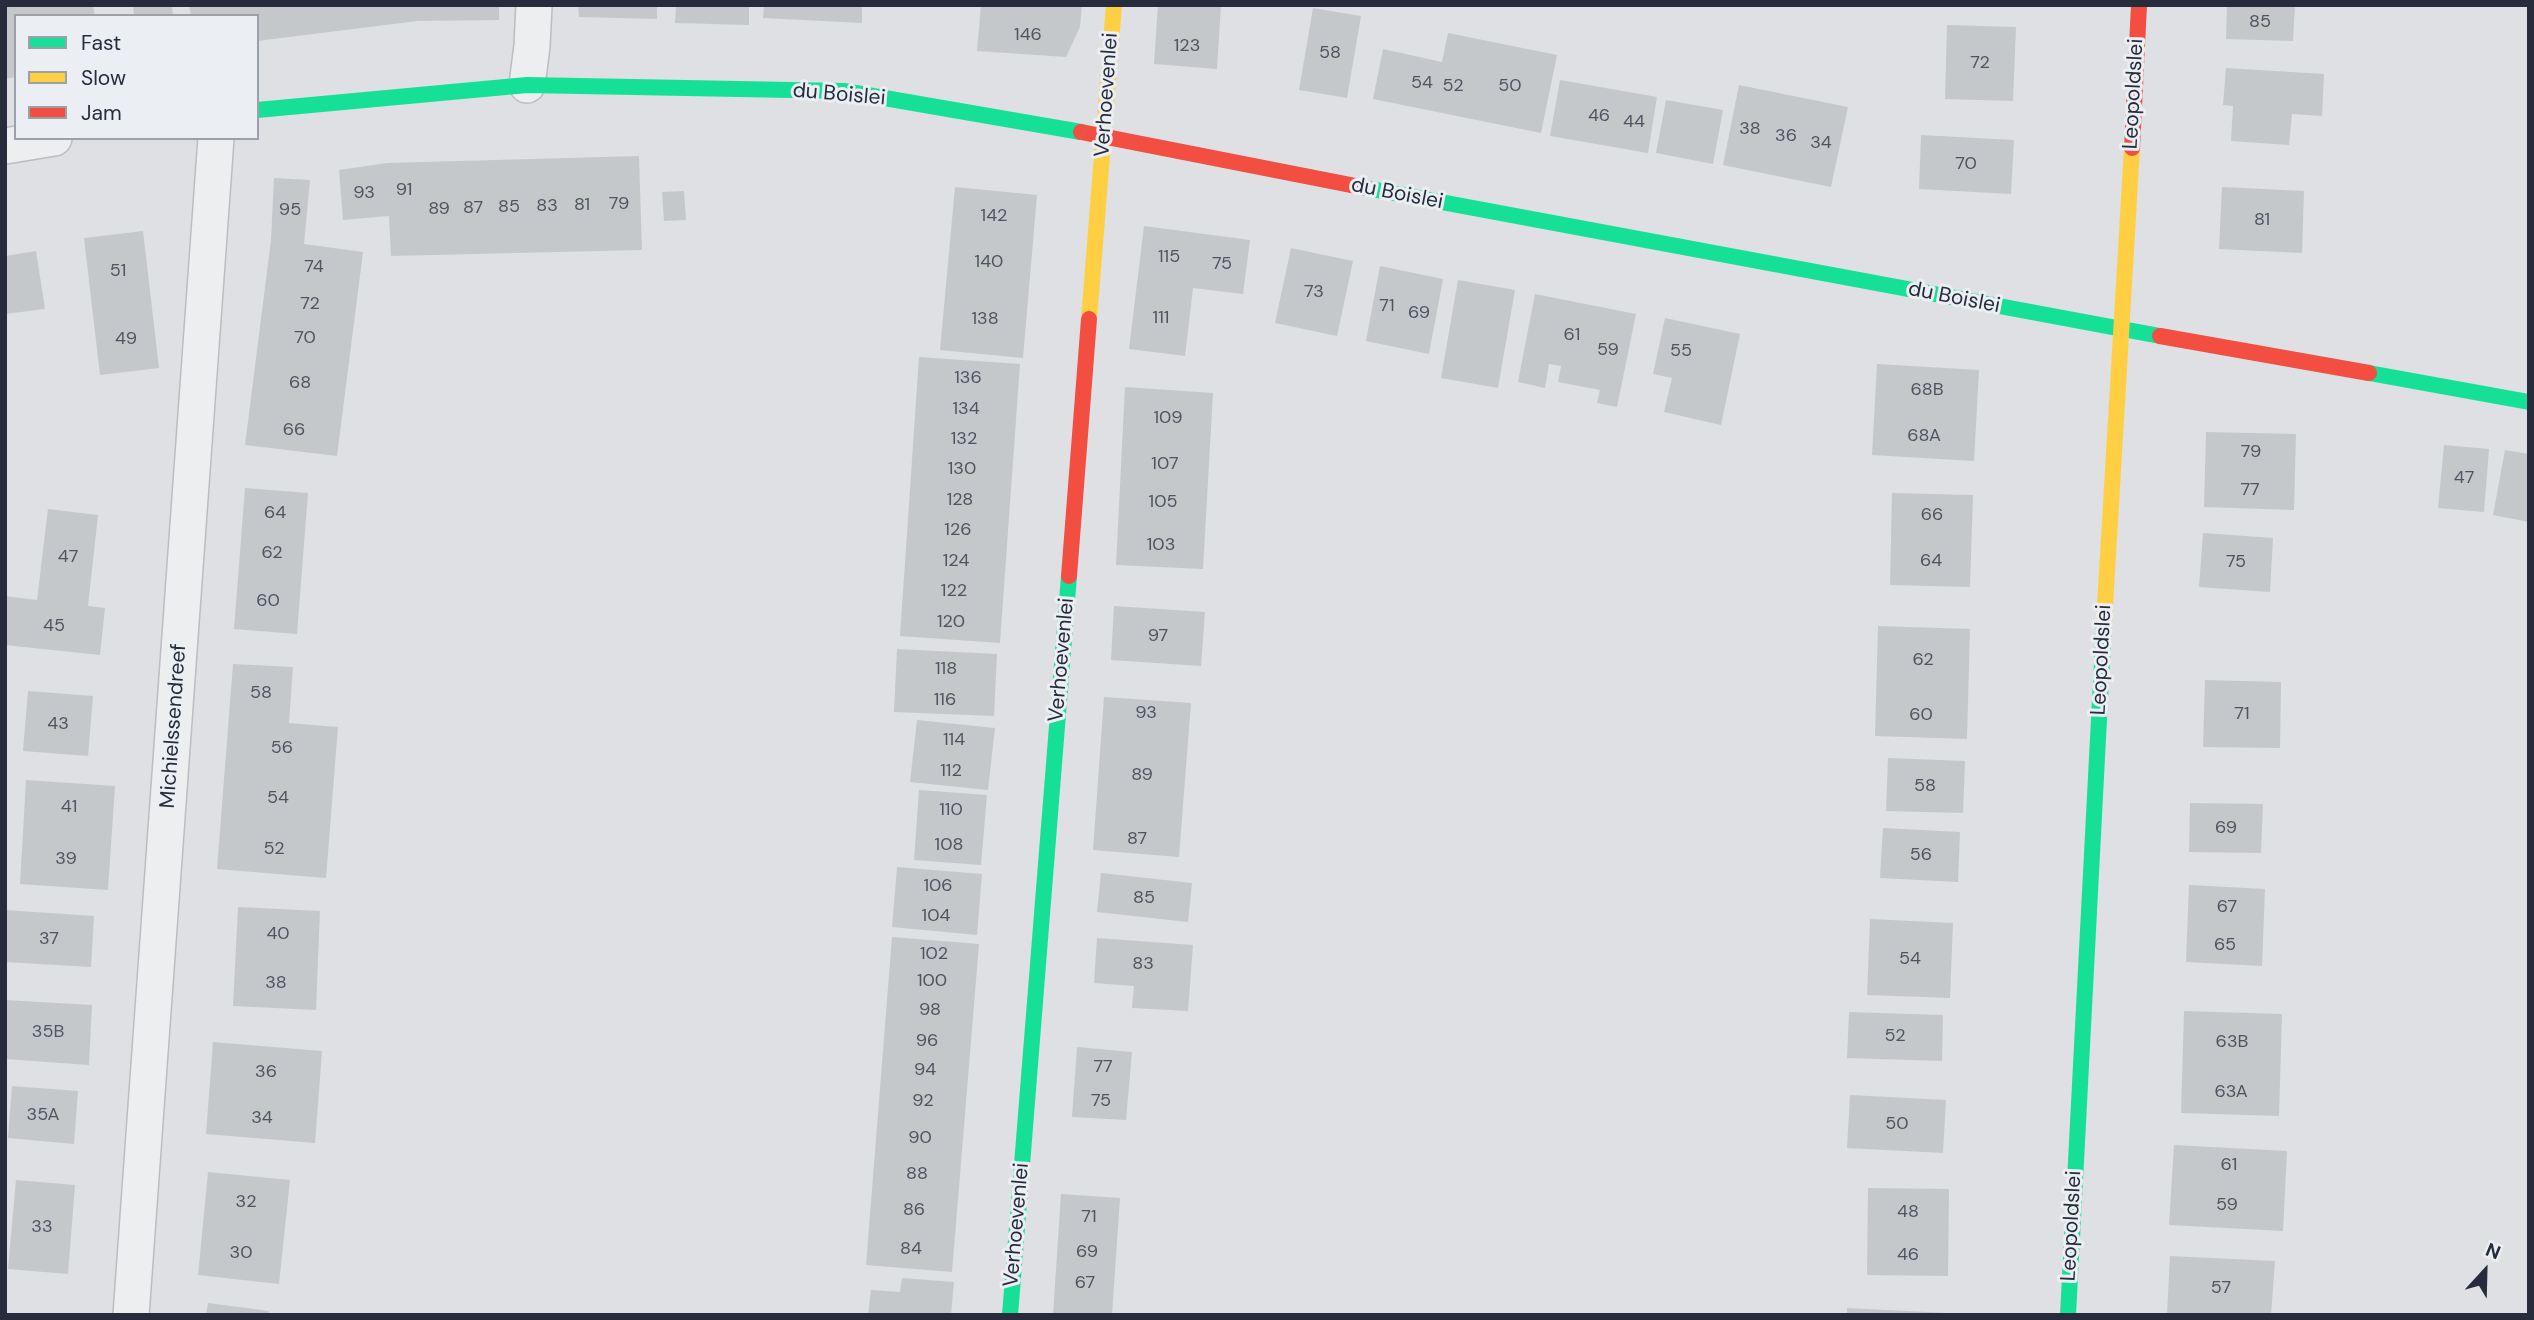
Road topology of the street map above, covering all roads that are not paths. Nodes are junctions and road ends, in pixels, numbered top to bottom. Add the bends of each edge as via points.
1 (534, 5) edge
2 (1114, 5) edge
3 (2139, 5) edge
4 (527, 85) junction
5 (259, 110) edge
6 (1104, 136) junction
7 (42, 140) edge
8 (216, 140) edge
9 (5, 146) edge
10 (2122, 329) junction
11 (2529, 402) edge
12 (131, 1315) edge
13 (1010, 1315) edge
14 (2068, 1315) edge

1 - 4 street
2 - 6 street, Verhoevenlei
3 - 10 street, Leopoldslei
4 - 5 street, du Boislei
4 - 6 street, du Boislei via 844,91
6 - 10 street, du Boislei
6 - 13 street, Verhoevenlei
7 - 9 street
8 - 12 street, Michielssendreef
10 - 11 street, du Boislei
10 - 14 street, Leopoldslei

